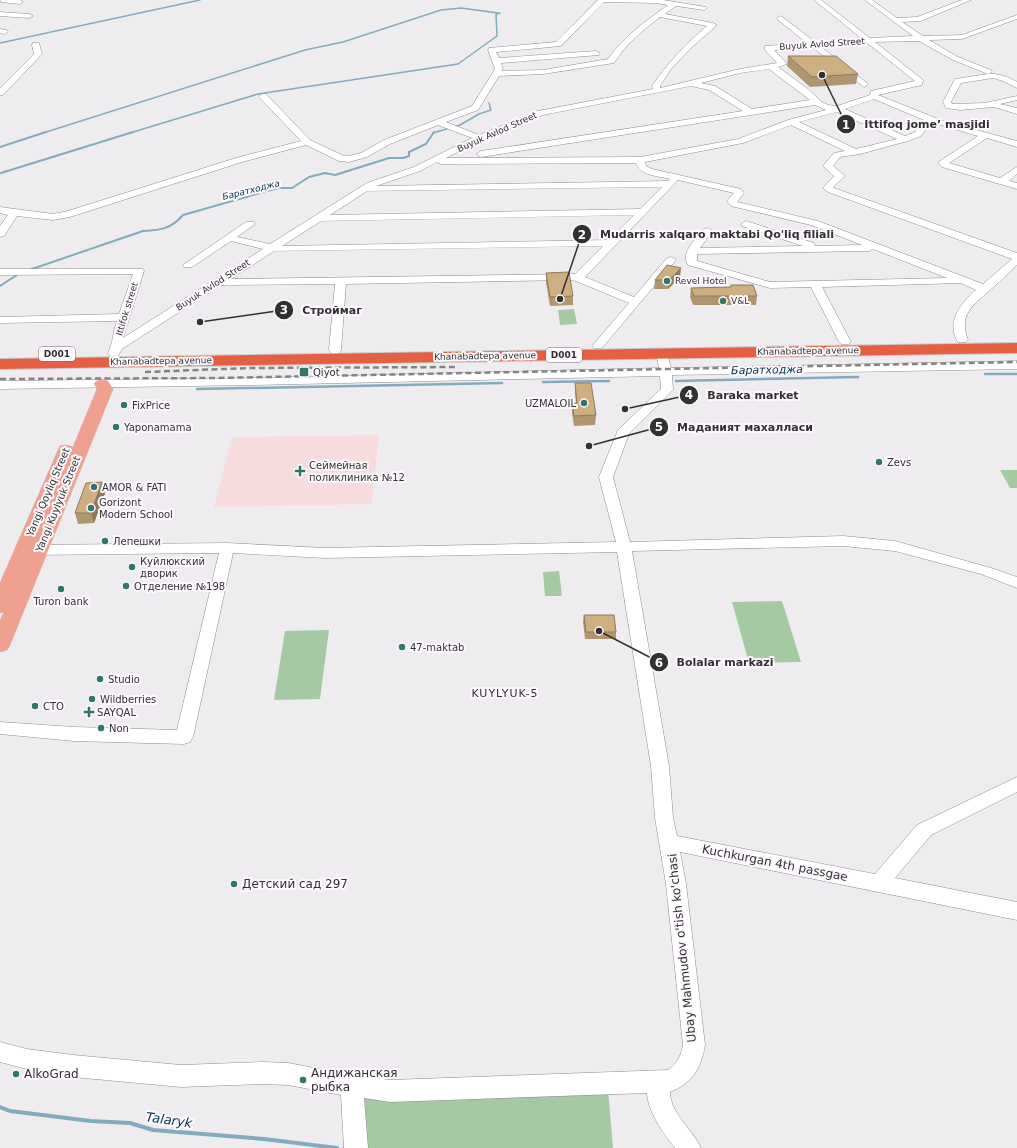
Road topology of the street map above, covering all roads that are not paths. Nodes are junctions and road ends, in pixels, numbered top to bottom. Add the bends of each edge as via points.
1 (1, 0) edge
2 (817, 0) edge
3 (868, 0) edge
4 (968, 0) edge
5 (602, 1) edge
6 (657, 1) edge
7 (20, 2) dead end
8 (674, 4) junction
9 (704, 8) dead end
10 (0, 14) edge
11 (659, 15) junction
12 (29, 16) dead end
13 (1017, 17) edge
14 (781, 18) dead end
15 (895, 20) junction
16 (919, 39) junction
17 (868, 40) junction
18 (814, 44) junction
19 (36, 45) dead end
20 (596, 53) dead end
21 (496, 61) junction
22 (771, 66) junction
23 (988, 72) dead end
24 (496, 74) junction
25 (692, 83) junction
26 (864, 86) dead end
27 (1017, 86) edge
28 (657, 91) junction
29 (0, 93) edge
30 (263, 96) dead end
31 (874, 96) junction
32 (1017, 98) edge
33 (816, 102) junction
34 (992, 105) junction
35 (741, 106) junction
36 (838, 109) junction
37 (751, 112) junction
38 (1017, 112) edge
39 (929, 119) junction
40 (437, 122) junction
41 (791, 122) junction
42 (986, 135) junction
43 (483, 136) junction
44 (532, 137) dead end
45 (507, 138) dead end
46 (904, 139) junction
47 (307, 142) junction
48 (1017, 144) edge
49 (855, 152) junction
50 (640, 160) junction
51 (437, 161) junction
52 (1017, 170) edge
53 (673, 181) junction
54 (1002, 181) junction
55 (1017, 186) edge
56 (364, 189) junction
57 (0, 210) edge
58 (643, 212) junction
59 (14, 213) junction
60 (320, 218) junction
61 (250, 224) dead end
62 (746, 224) dead end
63 (708, 231) dead end
64 (0, 234) edge
65 (229, 238) junction
66 (613, 243) junction
67 (270, 248) junction
68 (878, 248) junction
69 (822, 249) junction
70 (692, 251) junction
71 (1017, 258) edge
72 (670, 260) dead end
73 (188, 265) dead end
74 (0, 272) edge
75 (578, 278) junction
76 (341, 281) junction
77 (964, 281) junction
78 (218, 282) junction
79 (815, 284) junction
80 (985, 289) junction
81 (635, 301) junction
82 (122, 317) junction
83 (0, 320) edge
84 (1017, 339) edge
85 (962, 340) junction
86 (845, 342) junction
87 (598, 346) junction
88 (1017, 348) edge
89 (335, 350) junction
90 (445, 352) junction
91 (662, 353) junction
92 (114, 354) junction
93 (628, 354) junction
94 (0, 355) edge
95 (523, 355) junction
96 (0, 364) edge
97 (1017, 365) edge
98 (666, 371) junction
99 (631, 372) junction
100 (525, 374) junction
101 (102, 384) junction
102 (0, 385) edge
103 (624, 547) junction
104 (227, 548) junction
105 (32, 550) junction
106 (1017, 583) edge
107 (0, 606) edge
108 (0, 645) edge
109 (0, 728) edge
110 (1017, 784) edge
111 (670, 842) junction
112 (879, 884) junction
113 (1017, 912) edge
114 (0, 1052) edge
115 (658, 1082) junction
116 (352, 1086) junction
117 (356, 1145) edge
118 (689, 1148) edge

1 - 7 street
2 - 17 street
3 - 15 street
4 - 15 street via 918,19
5 - 6 street
5 - 21 street via 558,44 495,49 492,51
6 - 8 street
8 - 9 street
8 - 11 street
10 - 12 street
11 - 24 street via 620,48 611,61 543,72
11 - 28 street via 713,24 668,68 656,86
13 - 16 street, Buyuk Avlod Street via 966,37
14 - 18 street
15 - 16 street
16 - 17 street, Buyuk Avlod Street
16 - 23 street via 963,63
17 - 18 street, Buyuk Avlod Street
17 - 31 street via 919,80 874,93
18 - 22 street, Buyuk Avlod Street via 766,46 783,64
18 - 26 street
19 - 29 street via 38,54
20 - 21 street
21 - 24 street
22 - 25 street, Buyuk Avlod Street
22 - 33 street
24 - 40 street via 475,108
25 - 28 street, Buyuk Avlod Street
25 - 35 street via 712,88
27 - 34 street via 1006,79 993,76 958,81 947,102 950,106 960,108
28 - 43 street, Buyuk Avlod Street via 550,110
30 - 47 street
31 - 36 street
31 - 39 street
32 - 34 street via 990,102
33 - 36 street
33 - 37 street
34 - 38 street
35 - 37 street
35 - 44 street
36 - 41 street
36 - 46 street
37 - 51 street
39 - 42 street
39 - 46 street via 918,134
40 - 43 street
40 - 47 street via 387,142 364,155 349,159 342,159
41 - 49 street
41 - 50 street via 740,141
42 - 48 street
42 - 54 street via 944,163
43 - 45 street
43 - 51 street, Buyuk Avlod Street
46 - 49 street
47 - 59 street via 239,160 70,214 53,217
49 - 71 street via 837,155 828,166 840,176 828,186 831,190
50 - 51 street
50 - 53 street via 646,170
51 - 56 street, Buyuk Avlod Street
52 - 54 street
53 - 56 street
53 - 58 street
53 - 68 street via 736,190 739,192 732,200 734,204 814,223
54 - 55 street
56 - 60 street, Buyuk Avlod Street
57 - 59 street
58 - 60 street
58 - 66 street
59 - 64 street
60 - 67 street, Buyuk Avlod Street
61 - 65 street
62 - 69 street
63 - 70 street
65 - 67 street
65 - 73 street
66 - 67 street
66 - 75 street
67 - 78 street, Buyuk Avlod Street
68 - 69 street
68 - 77 street
69 - 70 street
70 - 79 street via 692,263 770,285
71 - 80 street
72 - 81 street
74 - 82 street, Ittifok street via 139,271
75 - 76 street
75 - 81 street
76 - 78 street
76 - 89 street
77 - 79 street
77 - 80 street
78 - 92 street, Buyuk Avlod Street
79 - 86 street
80 - 85 street via 971,300 961,314 959,332
81 - 87 street
82 - 83 street
82 - 92 street, Ittifok street
84 - 85 highway, Khanabadtepa avenue / D001
85 - 86 highway, Khanabadtepa avenue / D001
86 - 87 highway, Khanabadtepa avenue / D001
87 - 90 highway, Khanabadtepa avenue / D001
88 - 91 highway, Khanabadtepa avenue / D001
89 - 90 highway, Khanabadtepa avenue / D001
89 - 92 highway, Khanabadtepa avenue / D001
90 - 92 highway, Khanabadtepa avenue / D001
90 - 95 highway, Khanabadtepa avenue / D001
91 - 93 highway, Khanabadtepa avenue / D001
91 - 98 street, Ubay Mahmudov o'tish ko'chasi
92 - 94 highway, Khanabadtepa avenue / D001
92 - 96 highway, Khanabadtepa avenue / D001
92 - 101 main road, Yangi Kuylyuk Street
93 - 95 highway, Khanabadtepa avenue / D001
93 - 99 street
95 - 100 street
97 - 98 street
98 - 99 street
98 - 103 street, Ubay Mahmudov o'tish ko'chasi via 667,390 623,433 606,478
99 - 100 street
100 - 101 street
101 - 102 street
101 - 105 main road, Yangi Kuylyuk Street via 105,388
103 - 104 street via 324,553
103 - 106 street via 843,541 895,546 992,573
103 - 111 street, Ubay Mahmudov o'tish ko'chasi via 660,766 664,818
104 - 105 street
104 - 109 street via 184,737 74,734
105 - 107 main road
105 - 108 main road, Yangi Kuylyuk Street
110 - 112 street via 924,830
111 - 112 street, Kuchkurgan 4th passgae
111 - 115 street, Ubay Mahmudov o'tish ko'chasi via 694,1045 690,1059 680,1074 669,1081
112 - 113 street, Kuchkurgan 4th passgae
114 - 116 street, Ubay Mahmudov o'tish ko'chasi via 73,1066 181,1076 288,1074
115 - 116 street, Ubay Mahmudov o'tish ko'chasi via 390,1091
115 - 118 street via 663,1106
116 - 117 street

